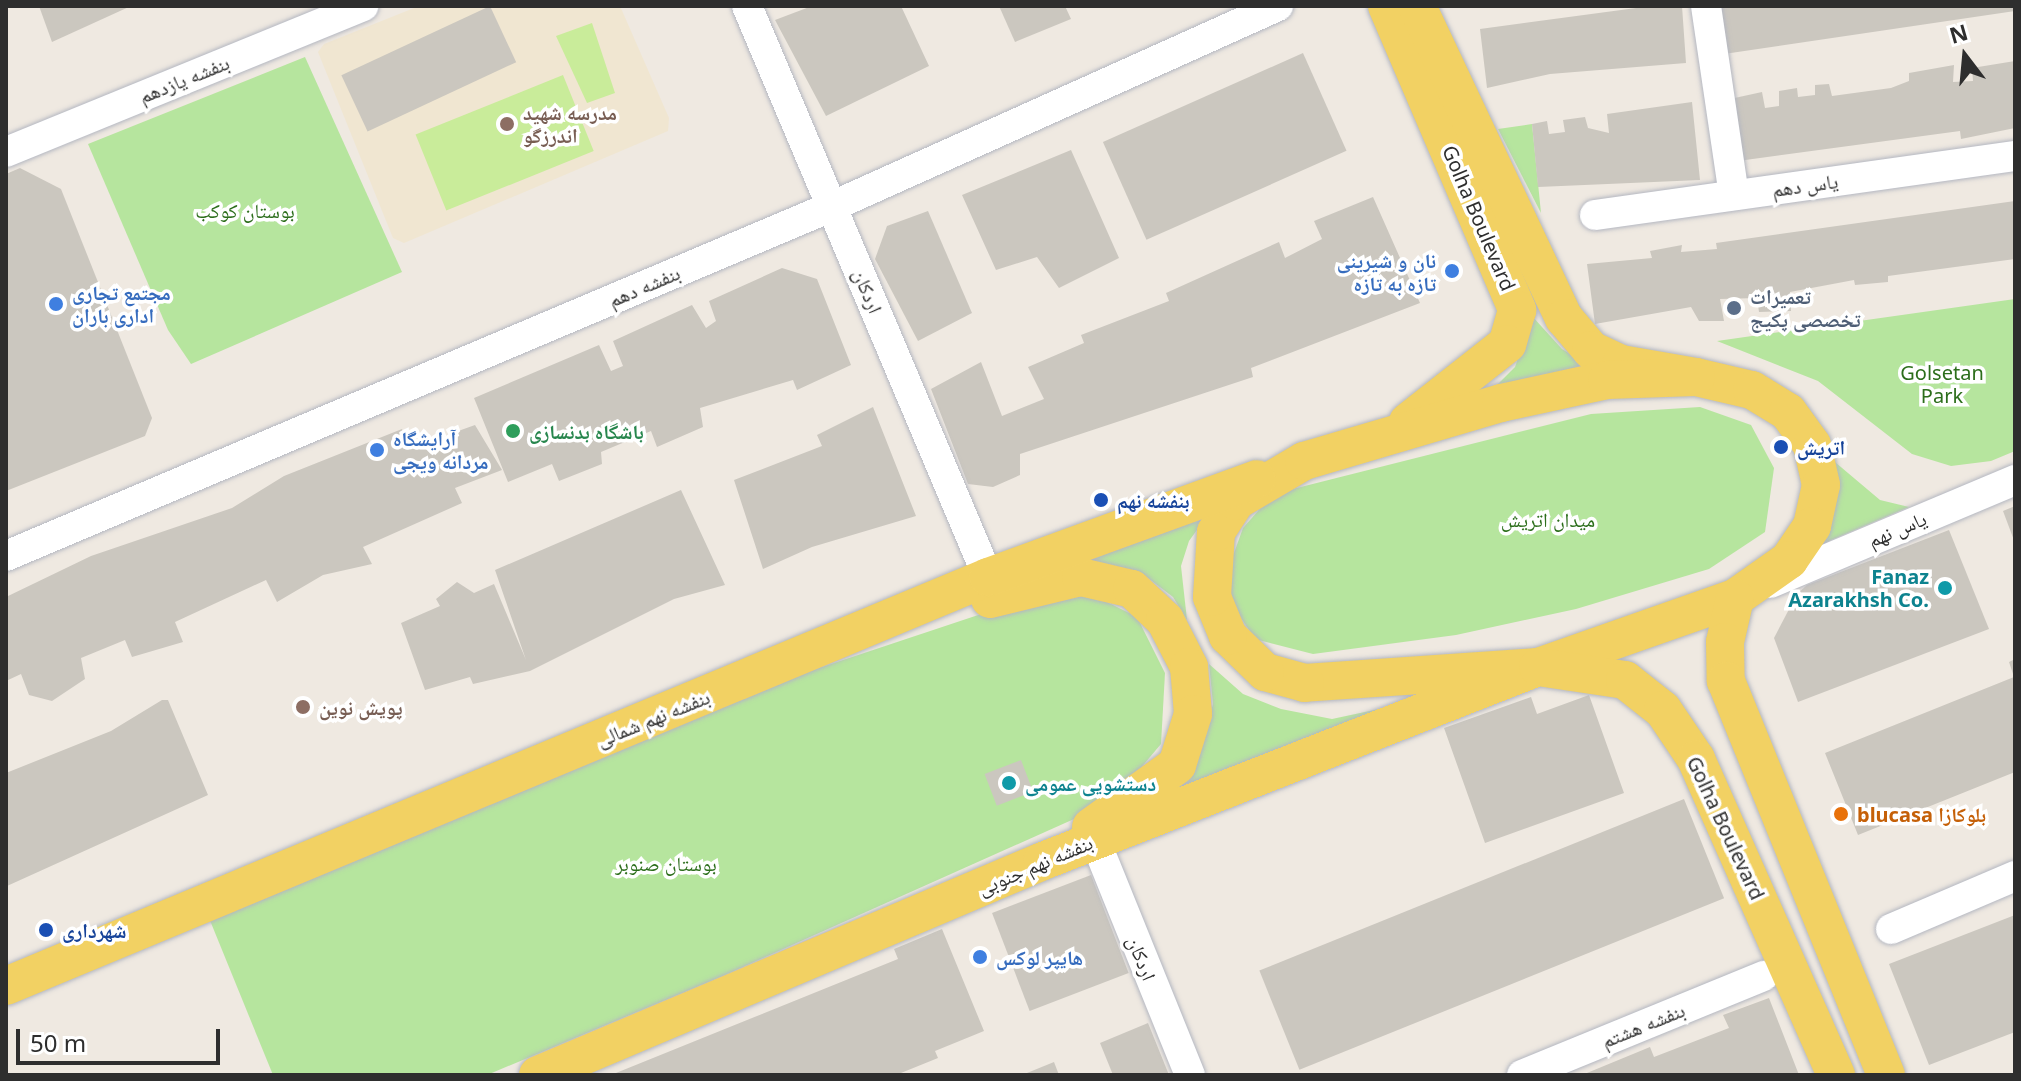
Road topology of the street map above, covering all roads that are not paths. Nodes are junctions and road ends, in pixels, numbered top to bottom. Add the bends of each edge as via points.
1 (363, 6) edge
2 (747, 6) edge
3 (1278, 6) edge
4 (1387, 6) edge
5 (1417, 6) edge
6 (1706, 6) edge
7 (6, 152) edge
8 (2015, 156) edge
9 (1734, 195) junction
10 (833, 206) junction
11 (1595, 215) dead end
12 (1506, 236) junction
13 (1696, 377) junction
14 (1394, 434) junction
15 (1304, 461) junction
16 (2015, 480) edge
17 (6, 556) edge
18 (988, 577) junction
19 (1735, 598) junction
20 (1538, 667) junction
21 (732, 686) junction
22 (1095, 840) junction
23 (1043, 861) junction
24 (2015, 876) edge
25 (1891, 929) dead end
26 (1763, 976) dead end
27 (6, 986) edge
28 (538, 1075) edge
29 (1190, 1075) edge
30 (1522, 1075) edge
31 (1836, 1075) edge
32 (1886, 1075) edge

1 - 7 street, بنفشه یازدهم
2 - 10 street, اردکان
3 - 10 street, بنفشه دهم
4 - 12 main road, Golha Boulevard
5 - 12 main road, Golha Boulevard
6 - 9 street
8 - 9 street, یاس دهم
9 - 11 street, یاس دهم
10 - 17 street, بنفشه دهم
10 - 18 street, اردکان
12 - 13 main road, Golha Boulevard via 1591,350 1621,364
12 - 14 main road, Golha Boulevard via 1517,310 1507,344
13 - 14 main road via 1607,380
13 - 19 main road via 1752,390 1788,412 1812,445 1821,485 1812,526 1789,560
14 - 15 main road
15 - 18 main road, بنفشه نهم شمالی
15 - 20 main road via 1236,501 1216,532 1212,597 1228,636 1265,672 1305,683
16 - 19 street, یاس نهم
18 - 21 main road, بنفشه نهم شمالی
19 - 20 main road
19 - 32 main road via 1725,642 1726,681
20 - 22 main road, بنفشه نهم جنوبی
20 - 31 main road, Golha Boulevard via 1625,680 1663,710 1696,759
21 - 23 main road via 1013,592 1081,577 1132,589 1165,620 1189,667 1193,714 1177,765
21 - 27 main road, بنفشه نهم شمالی
22 - 23 main road, بنفشه نهم جنوبی
22 - 29 street, اردکان
23 - 28 main road, بنفشه نهم جنوبی
24 - 25 street
26 - 30 street, بنفشه هشتم

